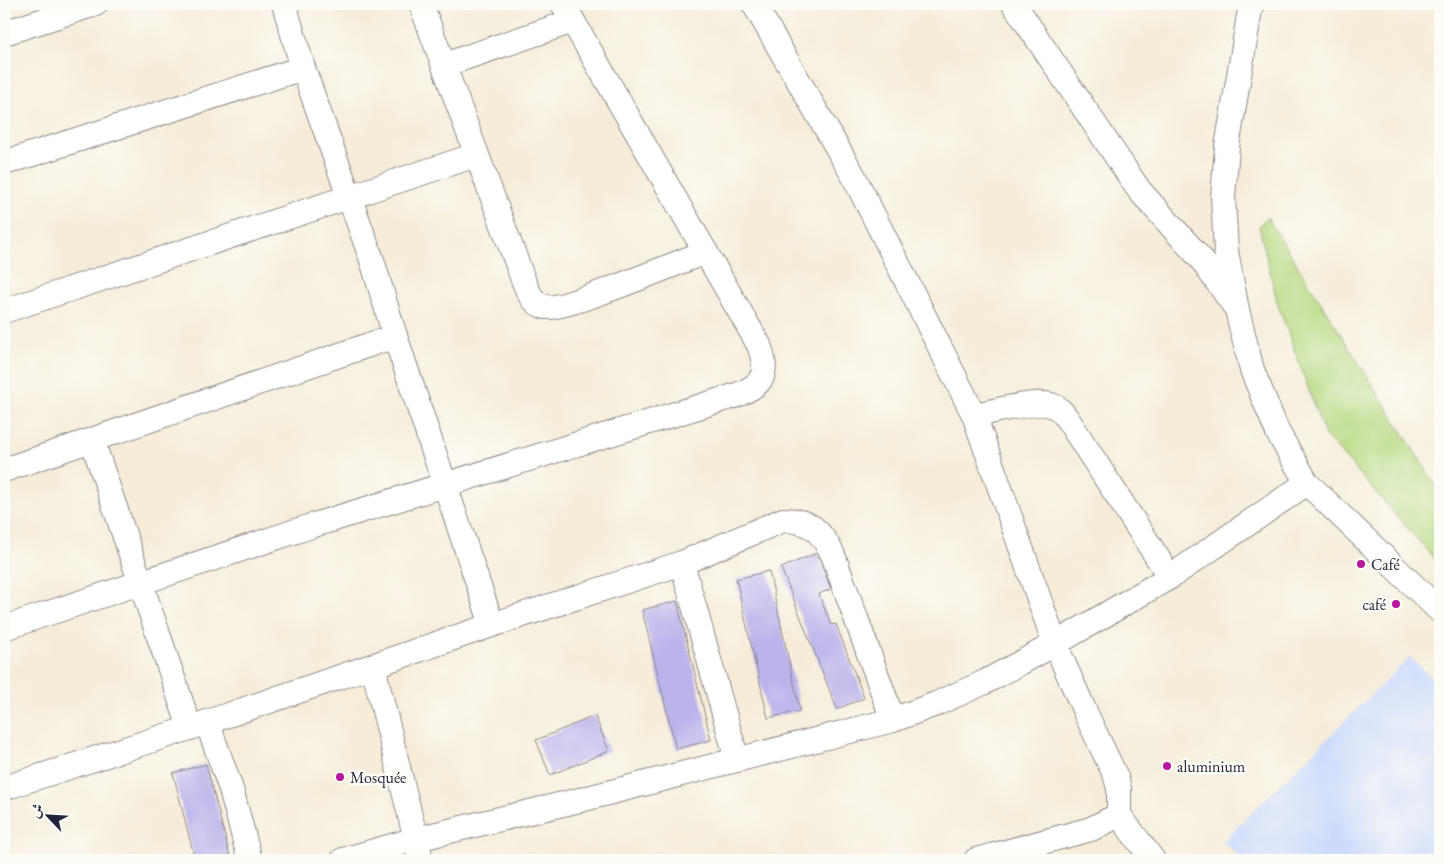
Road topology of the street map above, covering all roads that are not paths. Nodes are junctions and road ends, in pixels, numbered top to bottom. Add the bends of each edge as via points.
1 (95, 4) edge
2 (284, 4) edge
3 (421, 4) edge
4 (754, 4) edge
5 (1014, 4) edge
6 (1251, 4) edge
7 (568, 12) edge
8 (4, 33) edge
9 (444, 64) junction
10 (304, 68) junction
11 (476, 155) junction
12 (4, 163) edge
13 (350, 196) junction
14 (706, 252) junction
15 (1237, 310) junction
16 (4, 311) edge
17 (395, 336) junction
18 (974, 415) junction
19 (92, 440) junction
20 (4, 470) edge
21 (1307, 483) junction
22 (446, 484) junction
23 (682, 563) junction
24 (1170, 578) junction
25 (140, 582) junction
26 (1440, 611) edge
27 (492, 624) junction
28 (4, 628) edge
29 (1055, 644) junction
30 (373, 666) junction
31 (893, 720) junction
32 (198, 725) junction
33 (737, 760) junction
34 (4, 788) edge
35 (1118, 815) junction
36 (419, 850) edge
37 (250, 860) edge
38 (343, 860) edge
39 (976, 860) edge
40 (1153, 860) edge

1 - 8 street
2 - 10 street
3 - 9 street
4 - 18 street via 853,175
5 - 15 street via 1139,190 1201,259
6 - 15 street via 1227,147 1223,197 1226,251
7 - 9 street
7 - 14 street
9 - 11 street
10 - 12 street
10 - 13 street
11 - 13 street
11 - 14 street via 529,295 546,307 583,298
13 - 16 street
13 - 17 street
14 - 22 street via 759,345 765,362 762,378 750,390
15 - 21 street via 1252,370 1278,433
17 - 19 street
17 - 22 street
18 - 24 street via 1039,404 1052,405 1060,410
18 - 29 street
19 - 20 street
19 - 25 street
21 - 24 street
21 - 26 street
22 - 25 street
22 - 27 street
23 - 27 street
23 - 31 street via 783,520 798,520 816,530 833,555
23 - 33 street
24 - 29 street
25 - 28 street
25 - 32 street
27 - 30 street
29 - 31 street via 985,682
29 - 35 street via 1116,777
30 - 32 street
30 - 36 street
31 - 33 street
32 - 34 street
32 - 37 street via 231,789
33 - 36 street via 584,799
35 - 39 street via 1091,829
35 - 40 street
36 - 38 street

